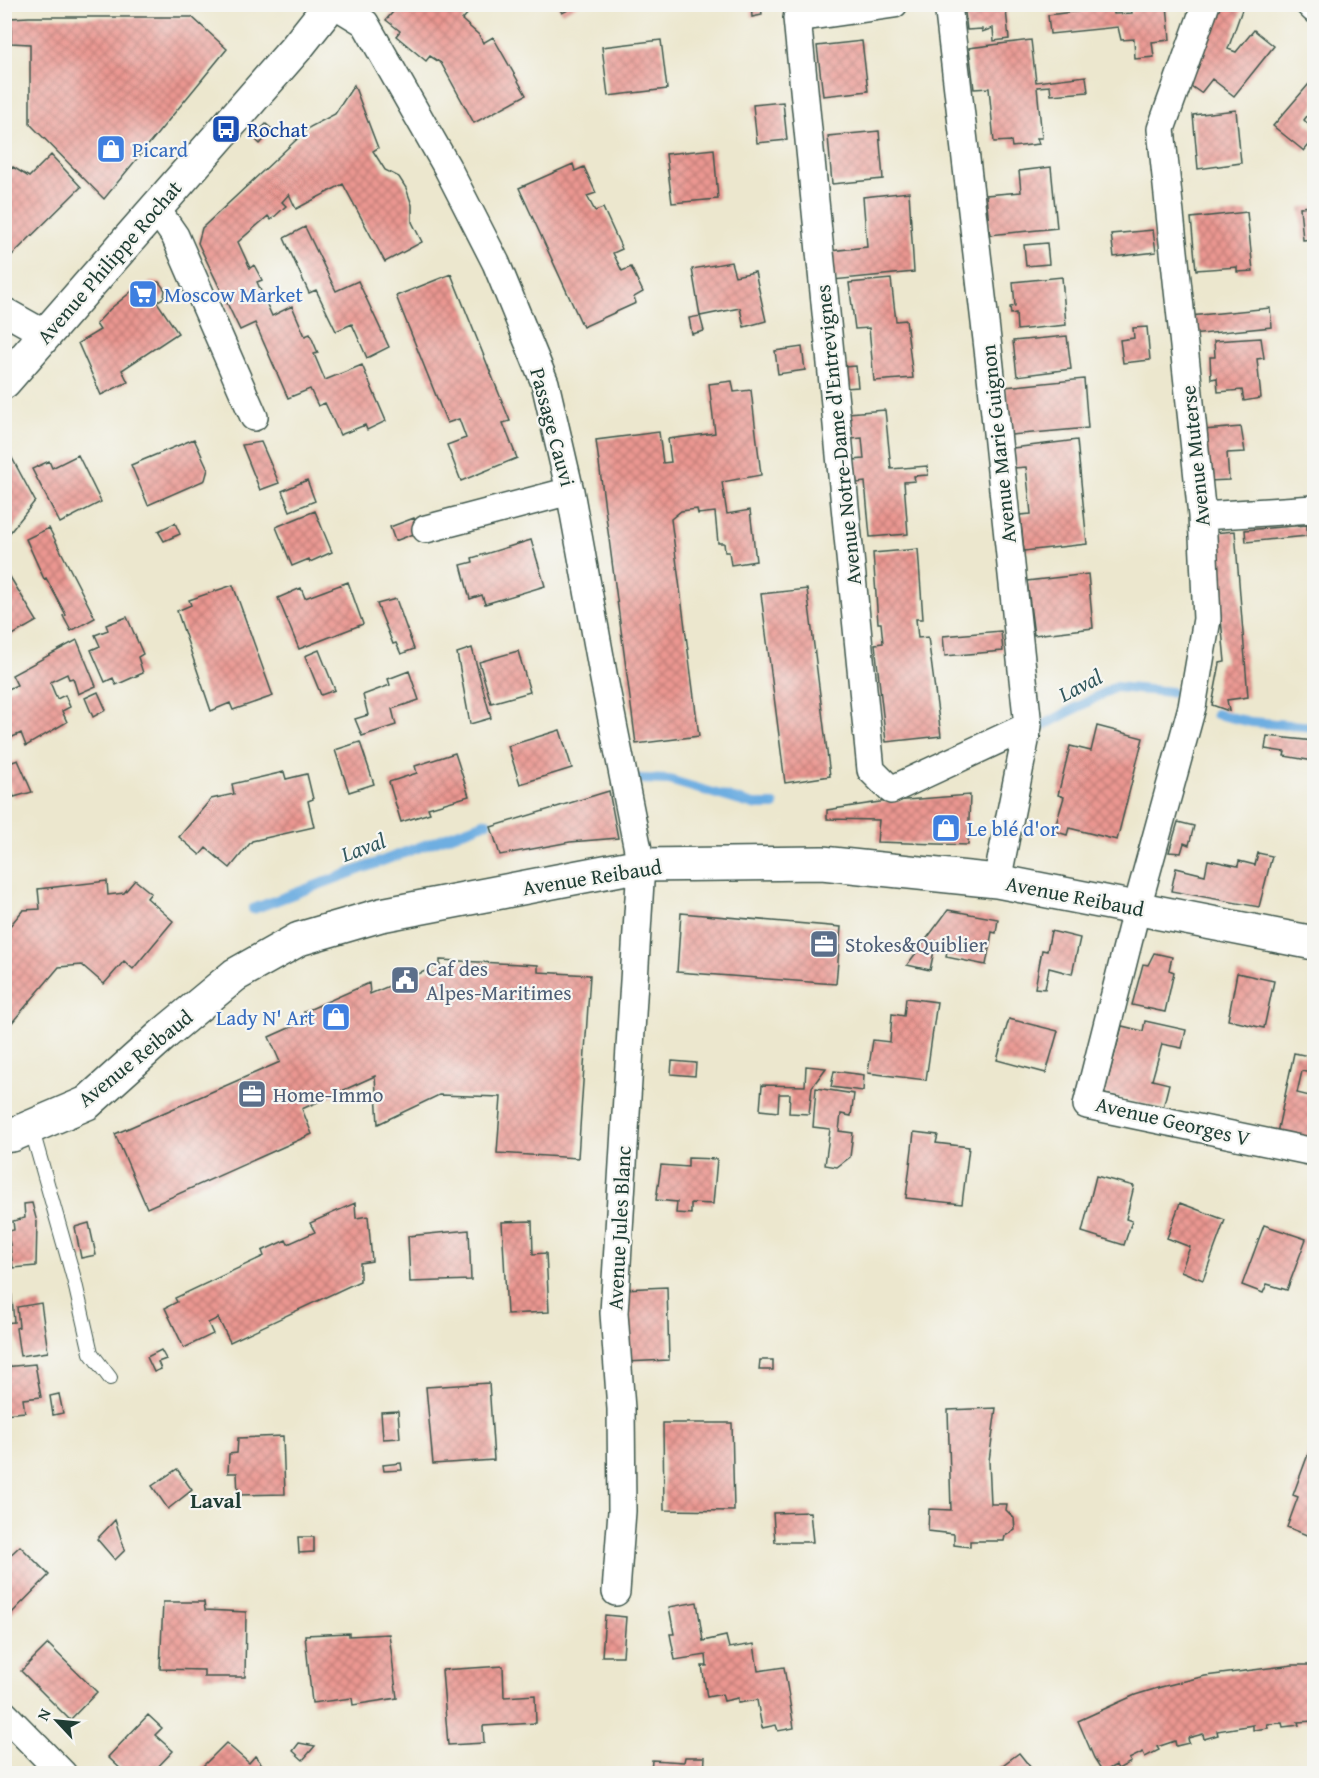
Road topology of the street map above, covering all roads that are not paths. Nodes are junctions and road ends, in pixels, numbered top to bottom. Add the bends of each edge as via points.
1 (333, 4) edge
2 (894, 4) edge
3 (948, 4) edge
4 (1206, 4) edge
5 (1309, 4) edge
6 (1314, 9) edge
7 (157, 210) junction
8 (4, 311) edge
9 (45, 334) junction
10 (4, 382) edge
11 (254, 417) dead end
12 (570, 491) junction
13 (1314, 509) edge
14 (1202, 516) junction
15 (426, 529) dead end
16 (1028, 726) junction
17 (641, 865) junction
18 (997, 881) junction
19 (1137, 907) junction
20 (1314, 943) edge
21 (18, 1131) edge
22 (1314, 1152) edge
23 (110, 1378) dead end
24 (616, 1592) dead end
25 (4, 1714) edge
26 (63, 1773) edge

1 - 7 street, Avenue Philippe Rochat
1 - 12 street, Passage Cauvi via 365,23 496,263 545,383
2 - 16 street, Avenue Notre-Dame d'Entrevignes via 797,18 871,770 891,790
3 - 16 street, Avenue Marie Guignon
4 - 14 street, Avenue Muterse via 1161,129
5 - 6 street
7 - 9 street, Avenue Philippe Rochat
7 - 11 street via 175,236
8 - 9 street
9 - 10 street, Avenue Philippe Rochat
12 - 15 street
12 - 17 street, Passage Cauvi
13 - 14 street
14 - 19 street, Avenue Muterse via 1207,620 1192,707
16 - 18 street, Avenue Marie Guignon
17 - 18 street, Avenue Reibaud via 822,863
17 - 21 street, Avenue Reibaud via 381,915 299,939 235,975 87,1103
17 - 24 street, Avenue Jules Blanc via 614,1313 621,1409 622,1511
18 - 19 street, Avenue Reibaud
19 - 20 street, Avenue Reibaud
19 - 22 street, Avenue Georges V via 1087,1105
21 - 23 lane via 74,1279 91,1353
25 - 26 street

